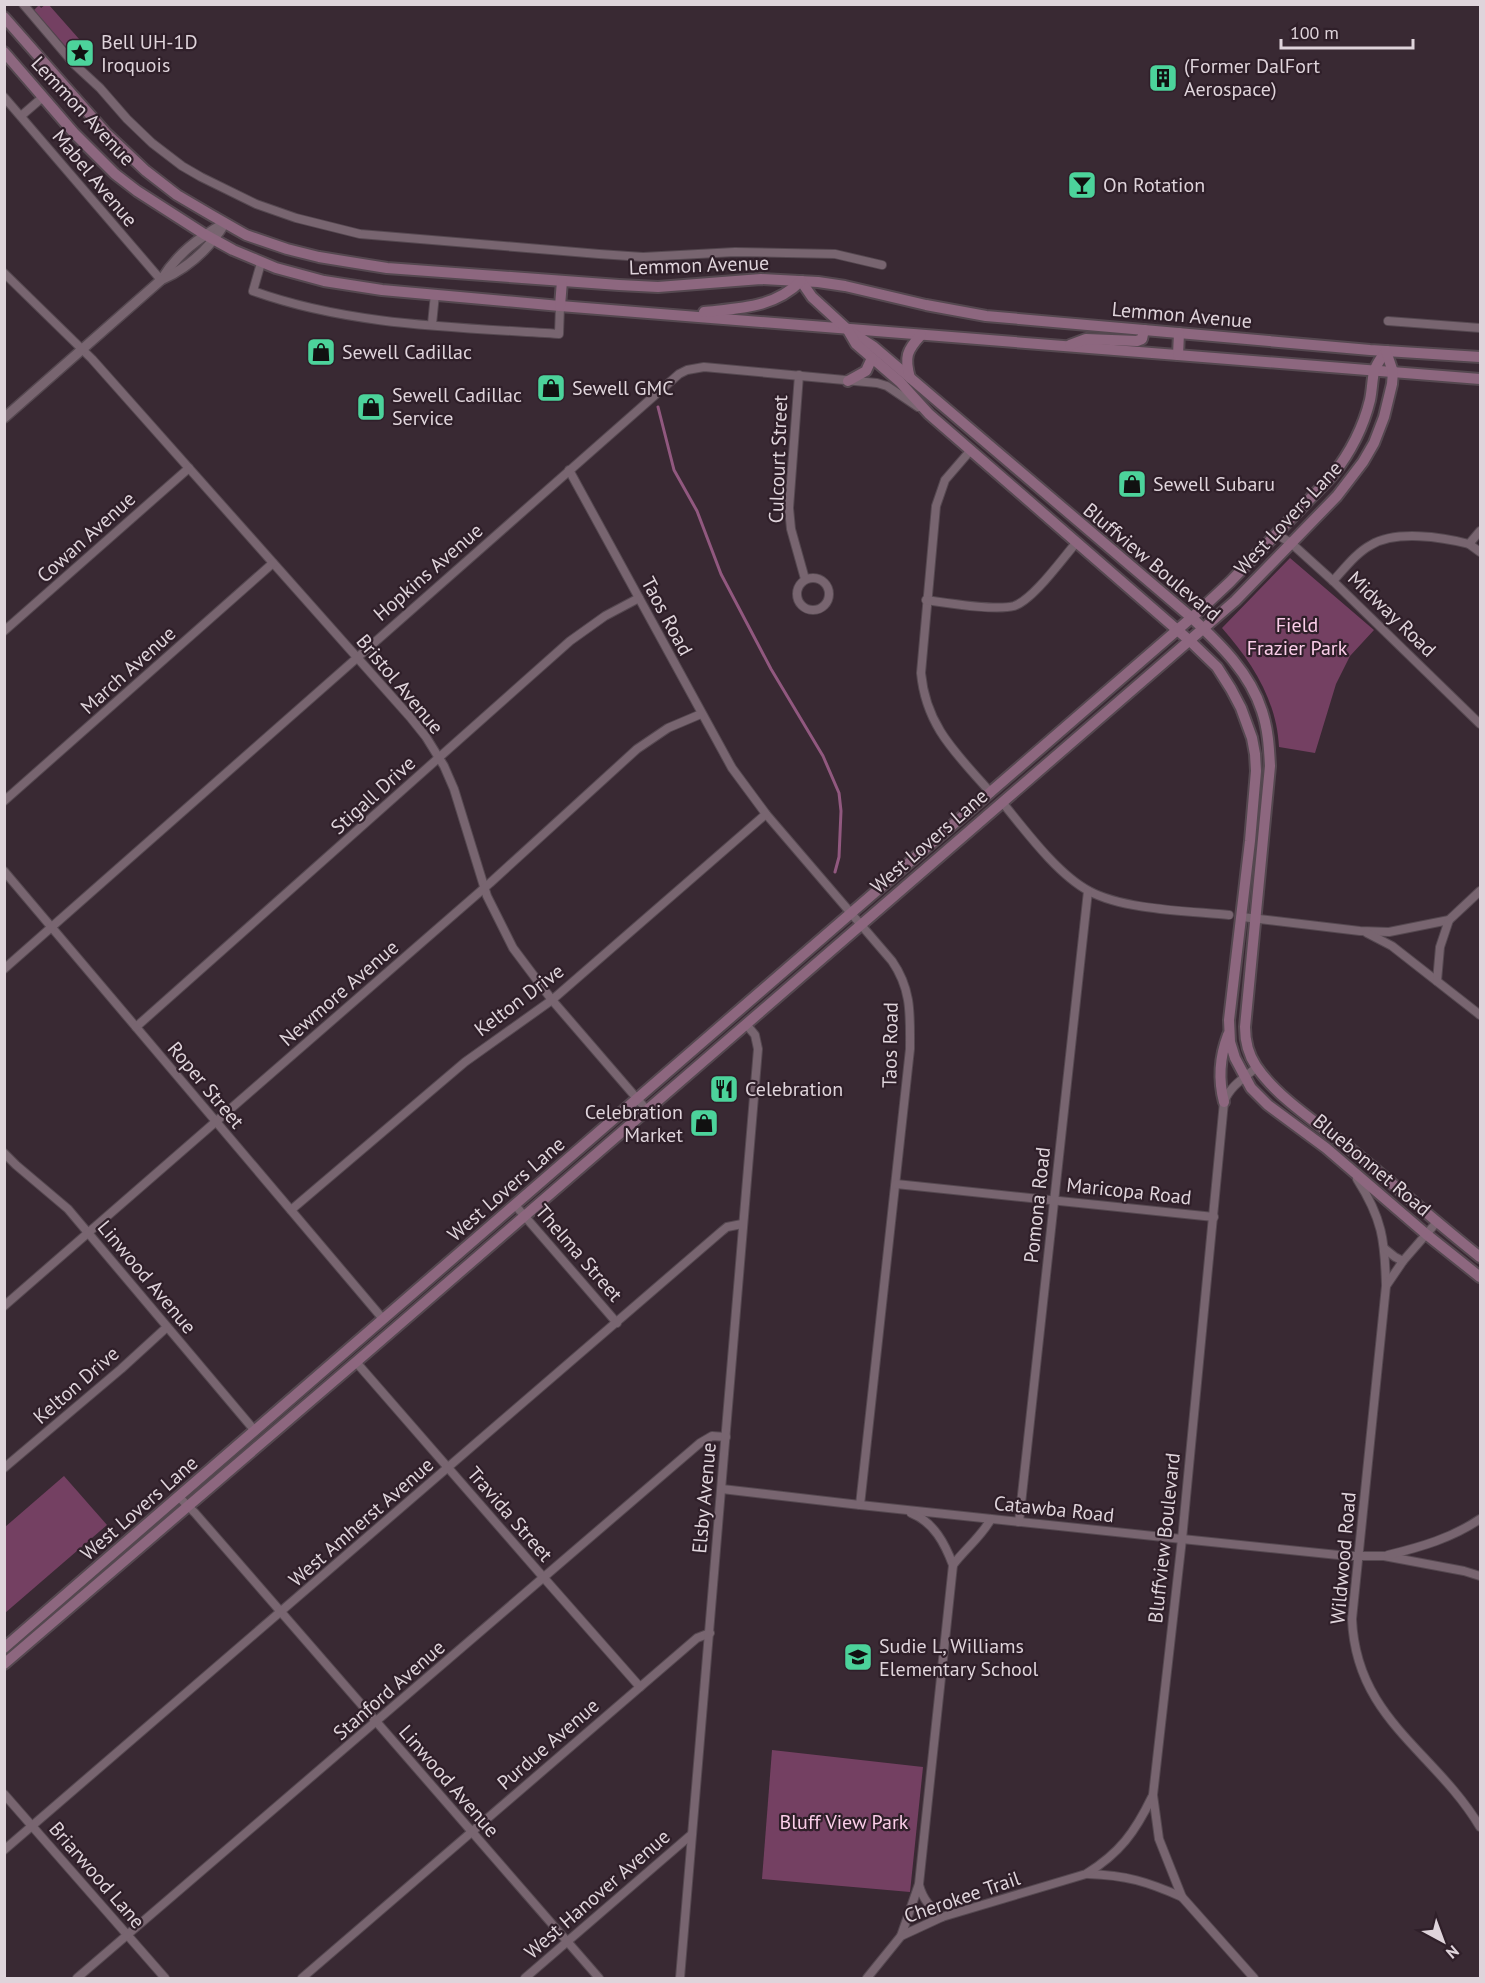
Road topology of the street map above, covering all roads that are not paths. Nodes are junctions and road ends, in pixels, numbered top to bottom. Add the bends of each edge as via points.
1 (22, 4) edge
2 (4, 17) edge
3 (4, 52) edge
4 (4, 97) edge
5 (43, 97) junction
6 (21, 116) junction
7 (225, 223) junction
8 (204, 234) junction
9 (215, 240) junction
10 (261, 263) junction
11 (882, 265) dead end
12 (4, 273) edge
13 (161, 280) junction
14 (562, 281) junction
15 (801, 281) junction
16 (435, 294) junction
17 (560, 306) junction
18 (680, 314) junction
19 (1388, 321) dead end
20 (432, 324) junction
21 (1480, 328) edge
22 (848, 330) junction
23 (1144, 330) junction
24 (1179, 333) junction
25 (921, 335) junction
26 (1066, 346) junction
27 (82, 349) junction
28 (1386, 351) junction
29 (1178, 355) junction
30 (1480, 357) edge
31 (872, 358) junction
32 (1374, 370) junction
33 (1393, 372) junction
34 (799, 375) junction
35 (910, 378) junction
36 (1480, 379) edge
37 (848, 381) junction
38 (929, 414) junction
39 (4, 418) edge
40 (980, 439) junction
41 (970, 451) junction
42 (189, 468) junction
43 (569, 470) junction
44 (1086, 530) junction
45 (1480, 531) edge
46 (1276, 534) junction
47 (1076, 543) junction
48 (1291, 543) junction
49 (1469, 544) junction
50 (1480, 552) edge
51 (273, 562) junction
52 (805, 579) junction
53 (1333, 580) junction
54 (639, 598) junction
55 (926, 600) junction
56 (1192, 618) junction
57 (1204, 629) junction
58 (1178, 630) junction
59 (4, 632) edge
60 (1190, 640) junction
61 (357, 657) junction
62 (701, 714) junction
63 (1480, 724) edge
64 (439, 758) junction
65 (991, 793) junction
66 (4, 801) edge
67 (1002, 802) junction
68 (766, 814) junction
69 (4, 871) edge
70 (484, 887) junction
71 (1088, 891) junction
72 (1480, 891) edge
73 (852, 914) junction
74 (1229, 915) dead end
75 (1242, 917) junction
76 (1256, 918) junction
77 (1449, 920) junction
78 (861, 924) junction
79 (52, 928) junction
80 (1360, 931) junction
81 (4, 969) edge
82 (1437, 981) junction
83 (552, 1000) junction
84 (736, 1014) junction
85 (1480, 1015) edge
86 (746, 1024) junction
87 (135, 1027) junction
88 (1229, 1031) junction
89 (1257, 1067) junction
90 (1244, 1078) junction
91 (638, 1099) junction
92 (1224, 1102) junction
93 (646, 1109) junction
94 (216, 1122) junction
95 (4, 1153) edge
96 (1354, 1172) junction
97 (896, 1184) junction
98 (1054, 1200) junction
99 (515, 1205) junction
100 (291, 1210) junction
101 (524, 1215) junction
102 (1214, 1217) junction
103 (1436, 1223) junction
104 (742, 1224) junction
105 (88, 1233) junction
106 (1426, 1234) junction
107 (1385, 1249) junction
108 (1480, 1257) edge
109 (1403, 1261) junction
110 (1480, 1277) edge
111 (1386, 1286) junction
112 (4, 1306) edge
113 (383, 1319) junction
114 (617, 1323) junction
115 (167, 1327) junction
116 (392, 1330) junction
117 (347, 1351) junction
118 (356, 1362) junction
119 (255, 1431) junction
120 (726, 1437) junction
121 (263, 1441) junction
122 (4, 1468) edge
123 (448, 1468) junction
124 (722, 1489) junction
125 (179, 1497) junction
126 (860, 1505) junction
127 (188, 1506) junction
128 (898, 1509) junction
129 (991, 1519) junction
130 (1480, 1519) edge
131 (1019, 1522) junction
132 (1182, 1539) junction
133 (123, 1545) junction
134 (132, 1555) junction
135 (1359, 1556) junction
136 (1384, 1556) junction
137 (954, 1565) junction
138 (1480, 1576) edge
139 (544, 1578) junction
140 (281, 1613) junction
141 (710, 1633) junction
142 (7, 1645) edge
143 (18, 1652) junction
144 (4, 1664) edge
145 (640, 1687) junction
146 (377, 1722) junction
147 (4, 1794) edge
148 (1153, 1795) junction
149 (33, 1826) junction
150 (1480, 1827) edge
151 (472, 1832) junction
152 (692, 1834) junction
153 (4, 1850) edge
154 (1086, 1874) junction
155 (919, 1884) junction
156 (1182, 1897) junction
157 (942, 1917) junction
158 (128, 1936) junction
159 (901, 1936) junction
160 (567, 1942) junction
161 (77, 1978) edge
162 (165, 1978) edge
163 (302, 1978) edge
164 (525, 1978) edge
165 (599, 1978) edge
166 (680, 1978) edge
167 (867, 1978) edge
168 (1254, 1978) edge

1 - 11 street, Lemmon Avenue via 74,64 152,143 201,177 296,218 360,234 563,251 643,257 735,252 835,254
2 - 7 main road, Lemmon Avenue via 133,160 177,195
3 - 5 main road, Lemmon Avenue
4 - 6 street, Mabel Avenue
5 - 6 street
5 - 8 main road, Lemmon Avenue via 74,133 136,192
6 - 13 street, Mabel Avenue
7 - 8 street
7 - 9 street
7 - 14 main road, Lemmon Avenue via 264,242 336,260 387,268
8 - 9 main road, Lemmon Avenue
8 - 13 street via 171,263
9 - 10 main road, Lemmon Avenue
9 - 13 street via 179,272
10 - 16 main road, Lemmon Avenue via 352,286
10 - 20 street via 253,291 340,315
12 - 27 street, Bristol Avenue
13 - 27 street
14 - 15 main road, Lemmon Avenue via 658,287 761,279
14 - 17 main road
15 - 18 main road via 777,299 755,306
15 - 22 main road, Bluffview Boulevard via 812,297
15 - 23 main road, Lemmon Avenue via 845,286 955,311
16 - 17 main road, Lemmon Avenue
16 - 20 street
17 - 18 main road, Lemmon Avenue
17 - 20 street via 559,334
18 - 22 main road, Lemmon Avenue
19 - 21 street
22 - 25 main road, Lemmon Avenue
22 - 31 main road, Bluffview Boulevard via 856,344
22 - 35 main road, Bluffview Boulevard via 874,346
23 - 24 main road, Lemmon Avenue
23 - 26 main road via 1142,339 1137,341 1086,339
24 - 28 main road, Lemmon Avenue
24 - 29 main road
25 - 26 main road, Lemmon Avenue
25 - 35 main road via 908,353
26 - 29 main road, Lemmon Avenue
27 - 39 street
27 - 42 street, Bristol Avenue
28 - 30 main road, Lemmon Avenue
28 - 32 main road, West Lovers Lane
28 - 33 main road, West Lovers Lane
29 - 32 main road, Lemmon Avenue
31 - 37 main road via 866,371
31 - 38 main road, Bluffview Boulevard
32 - 33 main road, Lemmon Avenue
32 - 46 main road, West Lovers Lane via 1370,399 1348,455
33 - 36 main road, Lemmon Avenue
33 - 48 main road, West Lovers Lane via 1384,417 1364,462
34 - 37 street, Hopkins Avenue
34 - 43 street, Hopkins Avenue via 704,367 687,370
34 - 52 street, Culcourt Street via 789,508
35 - 40 main road, Bluffview Boulevard
37 - 38 street, Hopkins Avenue via 886,386
38 - 41 main road, Bluffview Boulevard
40 - 41 main road
40 - 44 main road, Bluffview Boulevard
41 - 47 main road, Bluffview Boulevard
41 - 55 street via 939,492
42 - 51 street, Bristol Avenue
42 - 59 street, Cowan Avenue
43 - 54 street, Taos Road
43 - 61 street, Hopkins Avenue
44 - 47 main road
44 - 56 main road, Bluffview Boulevard
45 - 49 street
46 - 48 street, Midway Road
46 - 56 main road, West Lovers Lane
47 - 55 street via 1034,592 1016,605 1002,608
47 - 58 main road, Bluffview Boulevard
48 - 53 street, Midway Road
48 - 57 main road, West Lovers Lane
49 - 50 street
49 - 53 street via 1437,537 1384,539 1361,552
51 - 61 street, Bristol Avenue
51 - 66 street, March Avenue
52 - 52 street, Culcourt Street via 798,589 799,601 810,609 823,607 830,594 827,585 819,578
53 - 63 street, Midway Road
54 - 62 street, Taos Road
54 - 64 street, Stigall Drive via 570,641
55 - 65 street via 921,673 928,711 946,742
56 - 57 main road, Bluffview Boulevard
56 - 58 main road, West Lovers Lane
57 - 60 main road, West Lovers Lane
57 - 76 main road, Bluffview Boulevard via 1241,670 1262,709 1267,729 1270,783
58 - 60 main road, Bluffview Boulevard
58 - 65 main road, West Lovers Lane
60 - 67 main road, West Lovers Lane
60 - 75 main road, Bluffview Boulevard via 1232,689 1252,738 1256,771
61 - 64 street, Bristol Avenue via 410,717
61 - 79 street, Hopkins Avenue
62 - 68 street, Taos Road via 732,768
62 - 70 street, Newmore Avenue via 668,728 637,749
64 - 70 street, Bristol Avenue via 454,789
64 - 87 street, Stigall Drive
65 - 67 main road
65 - 73 main road, West Lovers Lane
67 - 71 street via 1053,861
67 - 78 main road, West Lovers Lane
68 - 73 street, Taos Road
68 - 83 street, Kelton Drive
69 - 79 street, Roper Street
70 - 83 street, Bristol Avenue via 513,948
70 - 94 street, Newmore Avenue
71 - 74 street via 1123,903
71 - 98 street, Pomona Road
72 - 77 street
73 - 78 street, Taos Road
73 - 84 main road, West Lovers Lane
75 - 76 street
75 - 88 main road, Bluffview Boulevard
76 - 80 street
76 - 89 main road, Bluffview Boulevard via 1245,1040
77 - 80 street via 1399,931
77 - 82 street via 1440,947
78 - 86 main road, West Lovers Lane
78 - 97 street, Taos Road via 900,973 910,1001 910,1049
79 - 81 street, Hopkins Avenue
79 - 87 street, Roper Street
80 - 82 street via 1392,946
82 - 85 street
83 - 91 street, Bristol Avenue
83 - 100 street, Kelton Drive via 465,1062
84 - 86 main road
84 - 91 main road, West Lovers Lane
86 - 93 main road, West Lovers Lane
86 - 104 street, Elsby Avenue via 755,1035 758,1049
87 - 94 street, Roper Street
88 - 90 main road, Bluffview Boulevard
88 - 92 main road via 1220,1070
89 - 90 street
89 - 103 main road, Bluebonnet Road via 1280,1094
90 - 92 street
90 - 96 main road, Bluebonnet Road via 1268,1105
91 - 93 street, Bristol Avenue
91 - 99 main road, West Lovers Lane
92 - 102 street, Bluffview Boulevard
93 - 101 main road, West Lovers Lane
94 - 100 street, Roper Street
94 - 105 street, Newmore Avenue
95 - 105 street, Linwood Avenue via 68,1209
96 - 106 main road, Bluebonnet Road
96 - 107 street, Wildwood Road via 1381,1226
97 - 98 street, Maricopa Road
97 - 126 street, Taos Road
98 - 102 street, Maricopa Road
98 - 131 street, Pomona Road
99 - 101 street, Thelma Street
99 - 113 main road, West Lovers Lane
100 - 113 street, Roper Street
101 - 114 street, Thelma Street
101 - 116 main road, West Lovers Lane
102 - 132 street, Bluffview Boulevard
103 - 106 street, Wildwood Road
103 - 108 main road, Bluebonnet Road
104 - 114 street, West Amherst Avenue via 727,1227
104 - 120 street, Elsby Avenue
105 - 112 street, Newmore Avenue
105 - 115 street, Linwood Avenue
106 - 109 street, Wildwood Road
106 - 110 main road, Bluebonnet Road
107 - 109 street
107 - 111 street, Wildwood Road
109 - 111 street, Wildwood Road
111 - 135 street, Wildwood Road
113 - 116 main road
113 - 117 main road, West Lovers Lane
114 - 123 street, West Amherst Avenue
115 - 119 street, Linwood Avenue
115 - 122 street, Kelton Drive
116 - 118 main road, West Lovers Lane
117 - 118 main road
117 - 119 main road, West Lovers Lane
118 - 121 main road, West Lovers Lane
118 - 123 street, Travida Street
119 - 121 main road
119 - 125 main road, West Lovers Lane
120 - 124 street, Elsby Avenue
120 - 139 street, Stanford Avenue via 712,1436 700,1443
121 - 127 main road, West Lovers Lane
123 - 139 street, Travida Street
123 - 140 street, West Amherst Avenue
124 - 126 street, Catawba Road
124 - 141 street, Elsby Avenue
125 - 127 street, Linwood Avenue
125 - 133 main road, West Lovers Lane
126 - 128 street, Catawba Road
127 - 134 main road, West Lovers Lane
127 - 140 street, Linwood Avenue
128 - 129 street, Catawba Road
128 - 137 street via 928,1523
129 - 131 street, Catawba Road
129 - 137 street
130 - 136 street, Catawba Road via 1439,1541
131 - 132 street, Catawba Road
132 - 135 street, Catawba Road
132 - 148 street, Bluffview Boulevard
133 - 134 main road
133 - 142 main road, West Lovers Lane
134 - 143 main road, West Lovers Lane
135 - 136 street, Catawba Road
135 - 150 street, Wildwood Road via 1352,1619 1355,1652 1362,1672 1384,1712 1459,1797
136 - 138 street, Catawba Road
137 - 155 street
139 - 145 street, Travida Street
139 - 146 street, Stanford Avenue
140 - 146 street, Linwood Avenue
140 - 149 street, West Amherst Avenue
141 - 145 street, Purdue Avenue via 697,1638
141 - 152 street, Elsby Avenue
142 - 143 main road
143 - 144 main road, West Lovers Lane
145 - 151 street, Purdue Avenue
146 - 151 street, Linwood Avenue
146 - 158 street, Stanford Avenue
147 - 149 street, Briarwood Lane
148 - 154 street, Cherokee Trail via 1131,1836 1105,1862
148 - 156 street, Bluffview Boulevard via 1159,1839
149 - 153 street, West Amherst Avenue
149 - 158 street, Briarwood Lane
151 - 160 street, Linwood Avenue
151 - 163 street, Purdue Avenue
152 - 160 street, West Hanover Avenue
152 - 166 street, Elsby Avenue
154 - 156 street, Cherokee Trail via 1131,1878
154 - 157 street, Cherokee Trail
155 - 157 street via 929,1906
155 - 159 street
156 - 168 street, Bluffview Boulevard
157 - 159 street, Cherokee Trail
158 - 161 street, Stanford Avenue
158 - 162 street, Briarwood Lane
159 - 167 street, Cherokee Trail
160 - 164 street, West Hanover Avenue
160 - 165 street, Linwood Avenue

